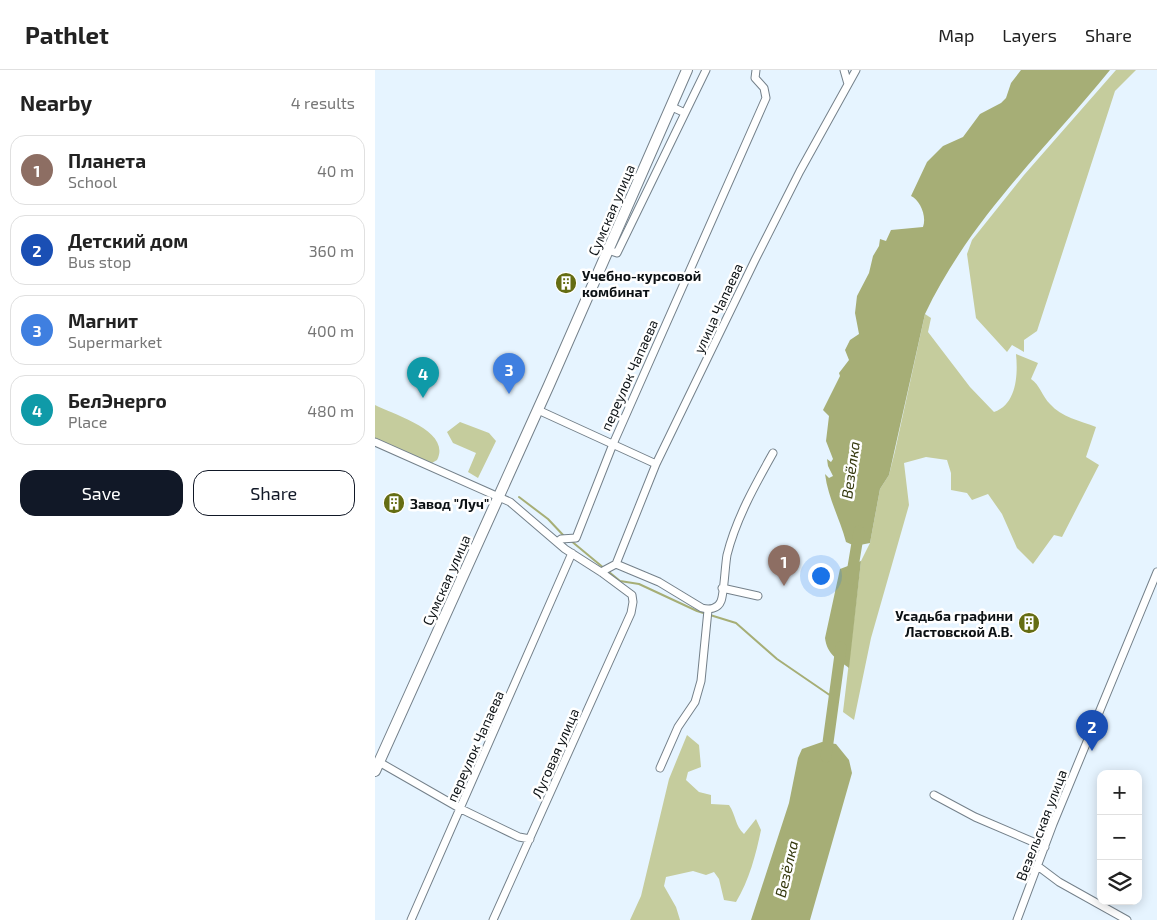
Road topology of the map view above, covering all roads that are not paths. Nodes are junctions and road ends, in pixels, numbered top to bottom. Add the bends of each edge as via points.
1 (687, 70) edge
2 (706, 70) edge
3 (756, 70) edge
4 (844, 70) edge
5 (856, 70) edge
6 (848, 84) junction
7 (672, 107) junction
8 (685, 113) junction
9 (608, 250) junction
10 (538, 410) junction
11 (375, 442) edge
12 (613, 444) junction
13 (773, 453) dead end
14 (656, 464) junction
15 (499, 496) junction
16 (557, 542) junction
17 (572, 553) junction
18 (616, 564) junction
19 (601, 572) junction
20 (1157, 572) edge
21 (723, 588) junction
22 (759, 596) dead end
23 (708, 610) junction
24 (377, 766) edge
25 (660, 768) dead end
26 (934, 795) dead end
27 (461, 809) junction
28 (530, 839) junction
29 (1045, 847) junction
30 (1039, 867) junction
31 (411, 920) edge
32 (493, 920) edge
33 (1017, 920) edge
34 (1127, 920) edge

1 - 7 main road, Сумская улица
2 - 8 street
3 - 12 street, переулок Чапаева via 755,78 764,88 766,98
4 - 6 street
5 - 6 street, улица Чапаева
6 - 14 street, улица Чапаева via 755,260
7 - 8 street
7 - 9 main road, Сумская улица
8 - 9 street via 617,253
9 - 10 main road, Сумская улица
10 - 12 street
10 - 15 main road, Сумская улица
11 - 15 street
12 - 14 street
12 - 16 street, переулок Чапаева via 576,538
13 - 21 street via 748,498 734,535
14 - 18 street, улица Чапаева
15 - 16 street
15 - 24 main road, Сумская улица
16 - 17 street
17 - 19 street
17 - 27 street, переулок Чапаева
18 - 19 street
18 - 23 street via 659,582
19 - 28 street, Луговая улица via 632,595 631,613
20 - 29 street, Везельская улица
21 - 22 street
21 - 23 street via 719,606
23 - 25 street via 697,695
24 - 27 street
26 - 29 street via 991,825
27 - 28 street via 519,837
27 - 31 street, переулок Чапаева
28 - 32 street, Луговая улица
29 - 30 street, Везельская улица
30 - 33 street, Везельская улица
30 - 34 street via 1059,882

